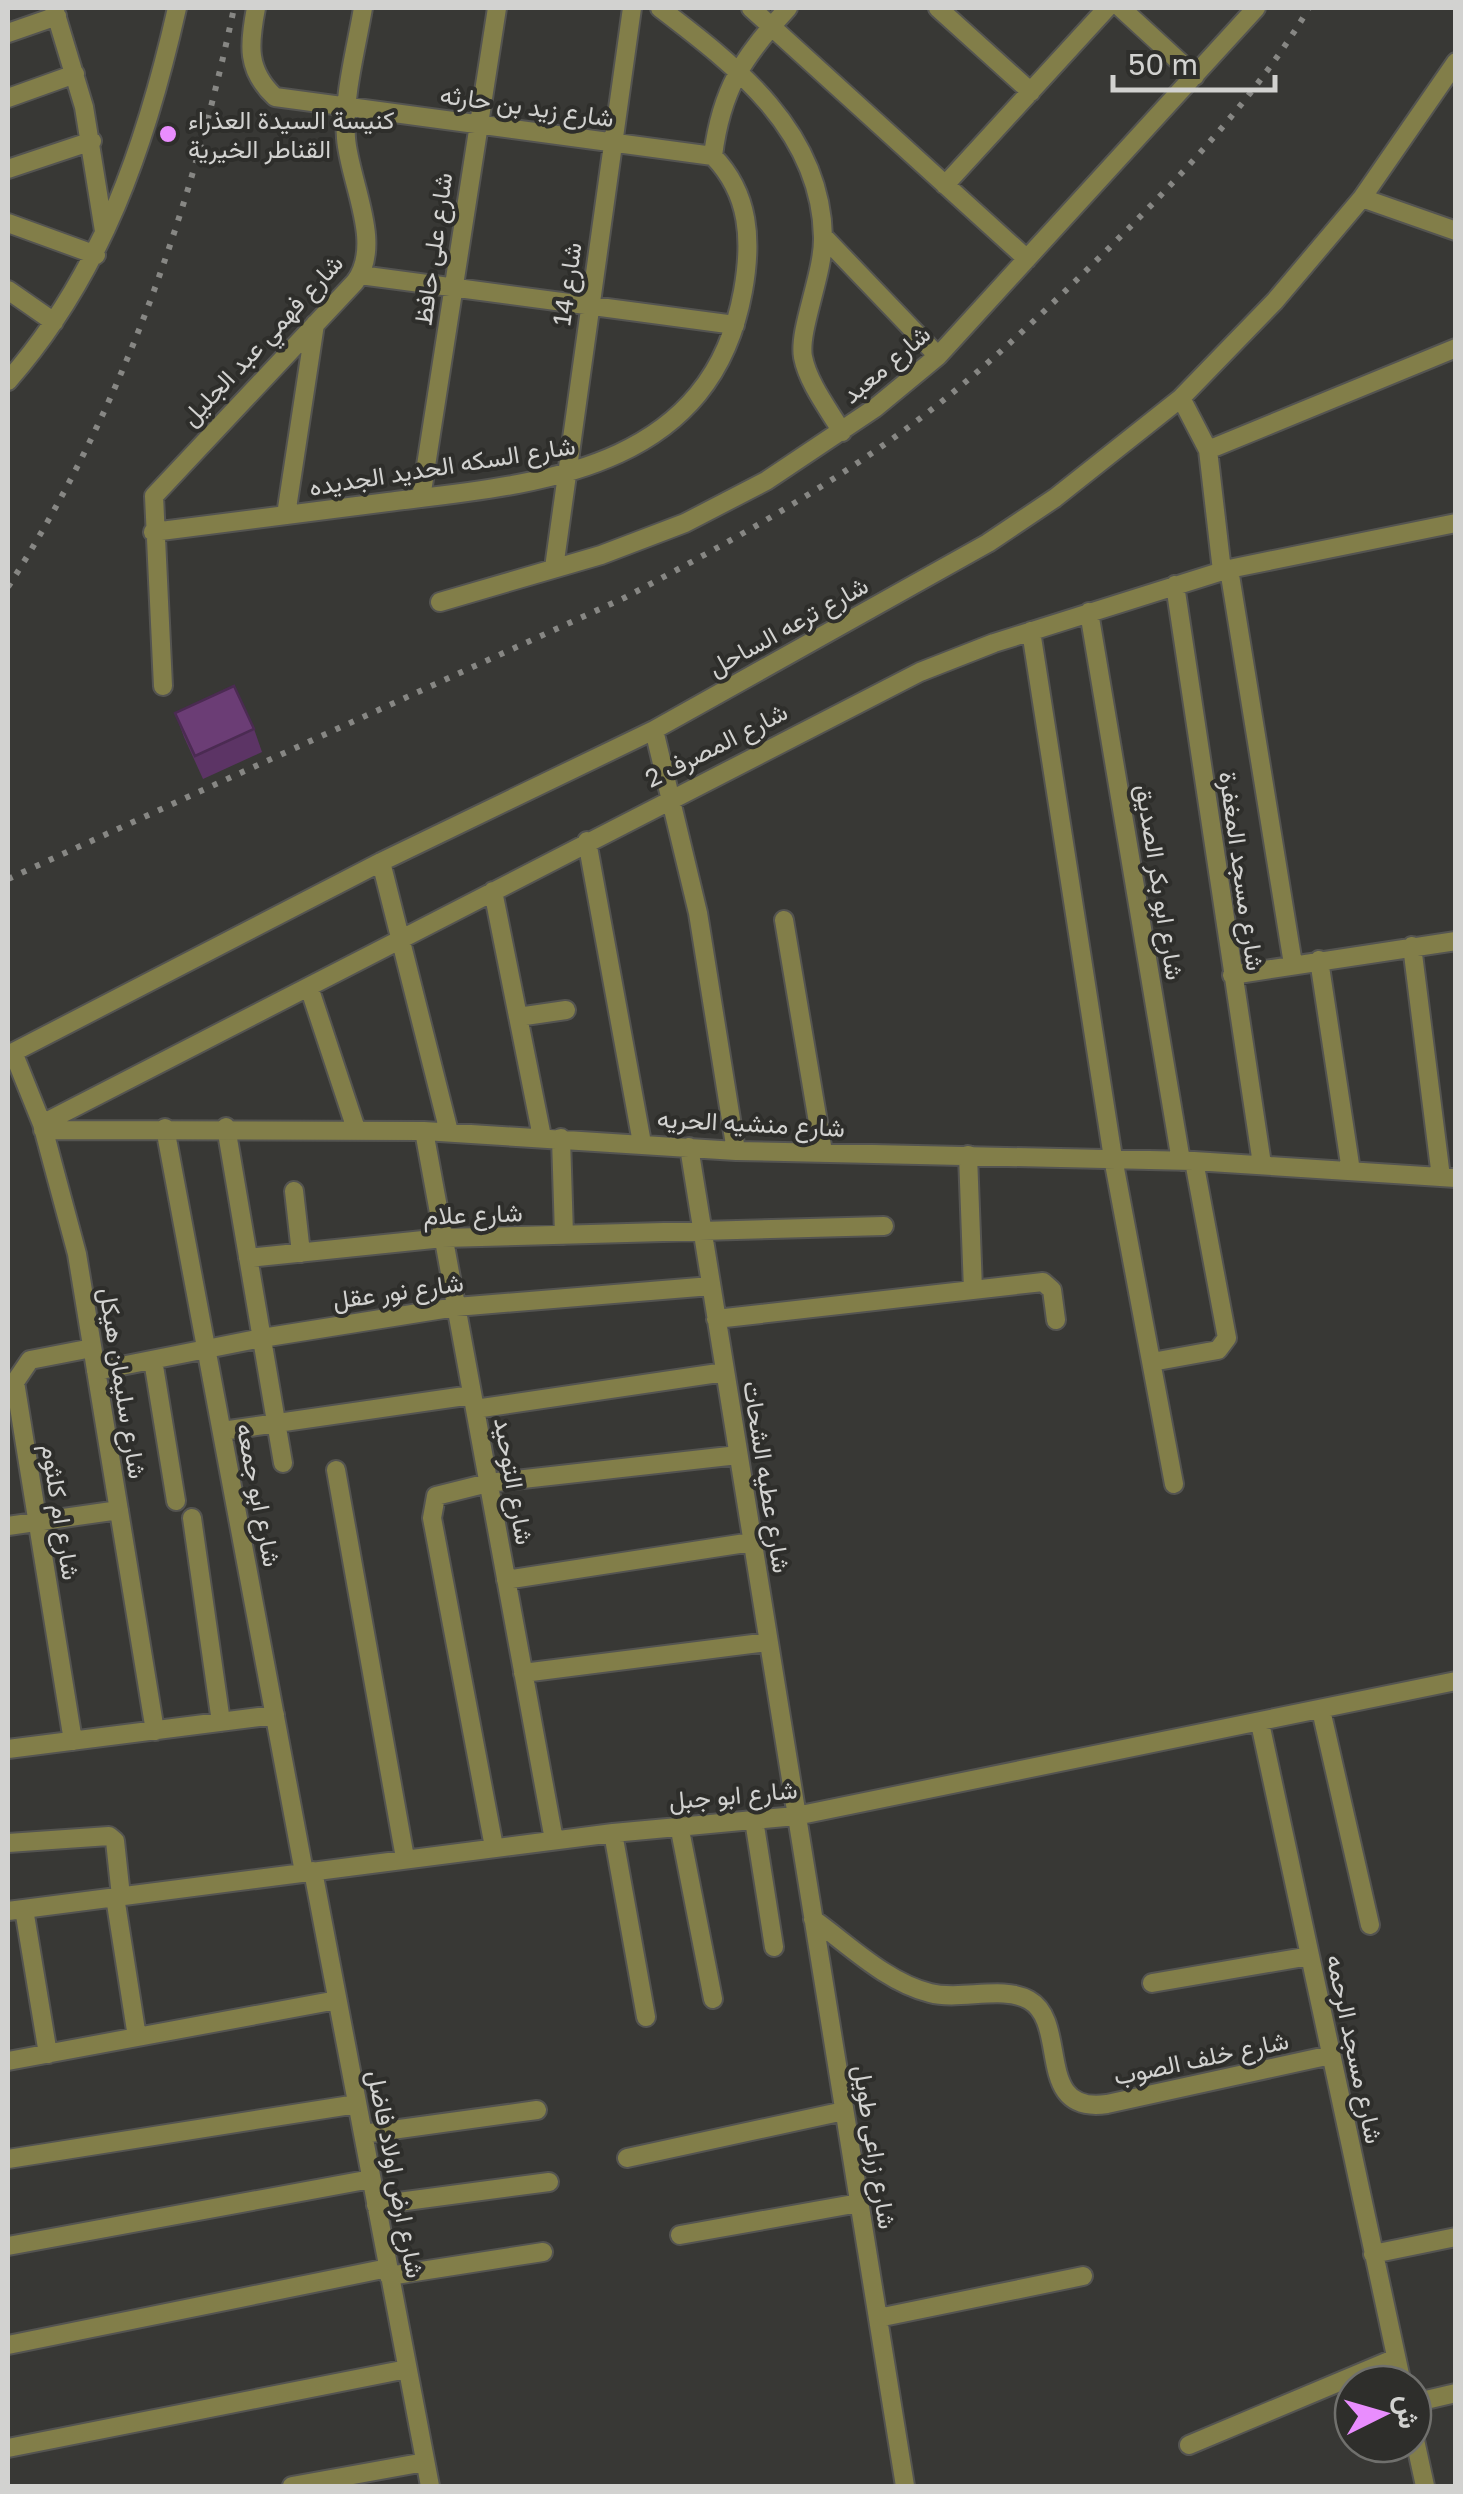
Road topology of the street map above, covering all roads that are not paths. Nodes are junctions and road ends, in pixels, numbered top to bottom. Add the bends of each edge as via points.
1 (176, 8) edge
2 (256, 8) edge
3 (364, 8) edge
4 (497, 8) edge
5 (632, 8) edge
6 (660, 8) edge
7 (751, 8) edge
8 (788, 8) edge
9 (938, 8) edge
10 (1106, 8) edge
11 (1121, 8) edge
12 (1256, 8) edge
13 (56, 12) edge
14 (771, 26) junction
15 (8, 33) edge
16 (1456, 62) edge
17 (738, 68) junction
18 (76, 74) junction
19 (1196, 76) junction
20 (1449, 90) edge
21 (1031, 92) junction
22 (8, 98) edge
23 (346, 107) junction
24 (477, 125) junction
25 (92, 141) junction
26 (612, 143) junction
27 (713, 156) junction
28 (8, 169) edge
29 (945, 185) junction
30 (1362, 198) junction
31 (8, 223) edge
32 (1456, 231) edge
33 (104, 236) junction
34 (823, 236) junction
35 (96, 255) junction
36 (1027, 259) junction
37 (360, 275) junction
38 (453, 288) junction
39 (8, 290) edge
40 (589, 306) junction
41 (54, 322) junction
42 (315, 324) junction
43 (734, 325) junction
44 (1456, 348) edge
45 (938, 356) junction
46 (8, 381) edge
47 (1181, 398) junction
48 (842, 432) junction
49 (1208, 450) junction
50 (564, 477) junction
51 (421, 498) junction
52 (286, 515) junction
53 (1456, 523) edge
54 (153, 532) junction
55 (554, 568) junction
56 (1226, 570) junction
57 (1175, 585) junction
58 (440, 602) dead end
59 (1089, 612) junction
60 (1031, 630) junction
61 (163, 686) dead end
62 (654, 730) junction
63 (672, 796) junction
64 (587, 841) junction
65 (380, 862) junction
66 (492, 891) junction
67 (784, 920) dead end
68 (400, 939) junction
69 (1456, 940) edge
70 (1412, 946) junction
71 (1319, 960) junction
72 (1293, 964) junction
73 (1232, 975) junction
74 (309, 988) junction
75 (566, 1010) dead end
76 (518, 1017) junction
77 (10, 1053) edge
78 (43, 1127) junction
79 (226, 1127) junction
80 (165, 1128) junction
81 (356, 1129) junction
82 (424, 1131) junction
83 (449, 1132) junction
84 (542, 1136) junction
85 (562, 1138) junction
86 (642, 1143) junction
87 (689, 1147) junction
88 (736, 1151) junction
89 (823, 1152) junction
90 (968, 1155) junction
91 (1114, 1158) junction
92 (1188, 1161) junction
93 (1262, 1164) junction
94 (1352, 1170) junction
95 (1448, 1178) edge
96 (294, 1192) dead end
97 (884, 1226) dead end
98 (702, 1233) junction
99 (564, 1235) junction
100 (443, 1238) junction
101 (301, 1253) junction
102 (248, 1258) junction
103 (711, 1286) junction
104 (973, 1290) junction
105 (456, 1307) junction
106 (716, 1318) junction
107 (1056, 1320) dead end
108 (262, 1338) junction
109 (92, 1348) junction
110 (206, 1349) junction
111 (154, 1360) junction
112 (1152, 1362) junction
113 (96, 1371) junction
114 (725, 1372) junction
115 (474, 1402) junction
116 (277, 1423) junction
117 (222, 1431) junction
118 (738, 1455) junction
119 (284, 1463) dead end
120 (336, 1470) dead end
121 (488, 1484) junction
122 (1174, 1484) dead end
123 (176, 1501) dead end
124 (118, 1510) junction
125 (192, 1518) dead end
126 (38, 1522) junction
127 (8, 1526) edge
128 (752, 1542) junction
129 (506, 1580) junction
130 (768, 1642) junction
131 (523, 1673) junction
132 (1456, 1681) edge
133 (1321, 1710) junction
134 (275, 1715) junction
135 (221, 1722) junction
136 (1260, 1724) junction
137 (154, 1730) junction
138 (72, 1741) junction
139 (8, 1749) edge
140 (796, 1816) junction
141 (754, 1820) junction
142 (679, 1825) junction
143 (614, 1833) junction
144 (554, 1840) junction
145 (8, 1843) edge
146 (494, 1847) junction
147 (404, 1858) junction
148 (308, 1871) junction
149 (118, 1897) junction
150 (16, 1910) edge
151 (813, 1919) junction
152 (1370, 1925) dead end
153 (774, 1947) dead end
154 (1310, 1956) junction
155 (1152, 1983) dead end
156 (713, 1998) dead end
157 (337, 2000) junction
158 (646, 2017) dead end
159 (137, 2037) junction
160 (48, 2054) junction
161 (1331, 2055) junction
162 (8, 2061) edge
163 (357, 2104) junction
164 (537, 2110) dead end
165 (844, 2111) junction
166 (363, 2134) junction
167 (627, 2158) dead end
168 (8, 2159) edge
169 (371, 2180) junction
170 (549, 2182) dead end
171 (859, 2203) junction
172 (376, 2205) junction
173 (680, 2235) dead end
174 (1456, 2237) edge
175 (8, 2246) edge
176 (543, 2252) dead end
177 (1373, 2254) junction
178 (389, 2272) junction
179 (1083, 2276) dead end
180 (878, 2318) junction
181 (8, 2346) edge
182 (1396, 2358) junction
183 (1397, 2364) edge
184 (407, 2369) junction
185 (1188, 2445) dead end
186 (8, 2448) edge
187 (425, 2462) junction
188 (292, 2486) edge
189 (430, 2486) edge
190 (905, 2486) edge

1 - 33 street via 150,115
2 - 23 street, شارع زيد بن حارثه via 251,60 275,97
3 - 23 street, شارع فهمي عبد الجليل
4 - 24 street, شارع على حافظ
5 - 26 street, شارع 14
6 - 17 street
7 - 14 street
8 - 14 street
9 - 21 street
10 - 21 street
11 - 19 street
12 - 19 street, شارع معبد
13 - 15 street
13 - 18 street
14 - 17 street
14 - 29 street
16 - 20 street, شارع ترعه الساحل
17 - 27 street
17 - 34 street via 796,142
18 - 22 street
18 - 25 street
19 - 36 street, شارع معبد
20 - 30 street, شارع ترعه الساحل
21 - 29 street
23 - 24 street, شارع زيد بن حارثه
23 - 37 street, شارع فهمي عبد الجليل via 348,159 367,252
24 - 26 street, شارع زيد بن حارثه
24 - 38 street, شارع على حافظ
25 - 28 street
25 - 33 street
26 - 27 street, شارع زيد بن حارثه
26 - 40 street, شارع 14
27 - 43 street, شارع السكه الحديد الجديده via 737,188 748,228 746,277
29 - 36 street
30 - 32 street
30 - 47 street, شارع ترعه الساحل via 1275,302
31 - 35 street
33 - 35 street
34 - 45 street
34 - 48 street via 802,354
35 - 41 street
36 - 45 street, شارع معبد
37 - 38 street
37 - 42 street, شارع فهمي عبد الجليل
38 - 40 street
38 - 51 street, شارع على حافظ
39 - 41 street
40 - 43 street
40 - 50 street, شارع 14
41 - 46 street
42 - 52 street
42 - 54 street, شارع فهمي عبد الجليل via 158,487
43 - 50 street, شارع السكه الحديد الجديده via 704,382 660,428 631,450
44 - 49 street
45 - 48 street, شارع معبد
47 - 49 street
47 - 62 street, شارع ترعه الساحل via 988,542
48 - 55 street, شارع معبد via 699,516
49 - 56 street
50 - 51 street, شارع السكه الحديد الجديده
50 - 55 street, شارع 14
51 - 52 street, شارع السكه الحديد الجديده
52 - 54 street, شارع السكه الحديد الجديده
53 - 56 street, شارع المصرف 2
54 - 61 street, شارع فهمي عبد الجليل
55 - 58 street, شارع معبد
56 - 57 street, شارع المصرف 2
56 - 72 street
57 - 59 street, شارع المصرف 2
57 - 73 street, شارع مسجد المغفرة
59 - 60 street, شارع المصرف 2
59 - 92 street, شارع ابو بكر الصديق
60 - 63 street, شارع المصرف 2 via 884,687
60 - 91 street
62 - 63 street
62 - 65 street, شارع ترعه الساحل
63 - 64 street, شارع المصرف 2
63 - 88 street
64 - 66 street, شارع المصرف 2
64 - 86 street
65 - 68 street
65 - 77 street, شارع ترعه الساحل
66 - 68 street, شارع المصرف 2
66 - 76 street
67 - 89 street
68 - 74 street, شارع المصرف 2
68 - 83 street
69 - 70 street
70 - 71 street
70 - 95 street
71 - 72 street
71 - 94 street
72 - 73 street
73 - 93 street, شارع مسجد المغفرة
74 - 78 street, شارع المصرف 2
74 - 81 street
75 - 76 street
76 - 84 street
77 - 78 street, شارع سليمان هيكل
78 - 80 street, شارع منشيه الحريه
78 - 109 street, شارع سليمان هيكل via 71,1228
79 - 80 street, شارع منشيه الحريه
79 - 81 street, شارع منشيه الحريه
79 - 102 street
80 - 110 street, شارع ابو جمعه
81 - 82 street, شارع منشيه الحريه
82 - 83 street, شارع منشيه الحريه
82 - 100 street, شارع التوحيد
83 - 84 street, شارع منشيه الحريه
84 - 85 street, شارع منشيه الحريه
85 - 86 street, شارع منشيه الحريه
85 - 99 street
86 - 87 street, شارع منشيه الحريه
87 - 88 street, شارع منشيه الحريه
87 - 98 street, شارع عطيه الشحات
88 - 89 street, شارع منشيه الحريه
89 - 90 street, شارع منشيه الحريه
90 - 91 street, شارع منشيه الحريه
90 - 104 street
91 - 92 street, شارع منشيه الحريه
91 - 112 street
92 - 93 street, شارع منشيه الحريه
92 - 112 street, شارع ابو بكر الصديق via 1227,1338 1218,1350
93 - 94 street, شارع منشيه الحريه
94 - 95 street, شارع منشيه الحريه
96 - 101 street
97 - 98 street, شارع علام
98 - 99 street, شارع علام
98 - 103 street, شارع عطيه الشحات
99 - 100 street, شارع علام
100 - 101 street, شارع علام
100 - 105 street, شارع التوحيد
101 - 102 street, شارع علام
102 - 108 street
103 - 105 street, شارع نور عقل
103 - 106 street, شارع عطيه الشحات
104 - 106 street
104 - 107 street via 1043,1282 1052,1290
105 - 108 street, شارع نور عقل
105 - 115 street, شارع التوحيد
106 - 114 street, شارع عطيه الشحات
108 - 110 street, شارع نور عقل
108 - 116 street
109 - 113 street, شارع سليمان هيكل
109 - 126 street, شارع ام كلثوم via 30,1360 17,1373
110 - 111 street, شارع نور عقل
110 - 117 street, شارع ابو جمعه
111 - 113 street, شارع نور عقل
111 - 123 street
112 - 122 street
113 - 124 street, شارع سليمان هيكل
114 - 115 street
114 - 118 street, شارع عطيه الشحات
115 - 116 street
115 - 121 street, شارع التوحيد
116 - 117 street
116 - 119 street
117 - 134 street, شارع ابو جمعه
118 - 121 street
118 - 128 street, شارع عطيه الشحات
120 - 147 street
121 - 129 street, شارع التوحيد
121 - 146 street via 448,1490 431,1504
124 - 126 street
124 - 137 street, شارع سليمان هيكل
125 - 135 street
126 - 127 street
126 - 138 street, شارع ام كلثوم
128 - 129 street
128 - 130 street, شارع عطيه الشحات
129 - 131 street, شارع التوحيد
130 - 131 street
130 - 140 street, شارع عطيه الشحات
131 - 144 street, شارع التوحيد
132 - 133 street, شارع ابو جبل
133 - 136 street, شارع ابو جبل
133 - 152 street
134 - 135 street
134 - 148 street, شارع ابو جمعه
135 - 137 street
136 - 140 street, شارع ابو جبل
136 - 154 street, شارع مسجد الرحمه
137 - 138 street
138 - 139 street
140 - 141 street, شارع ابو جبل
140 - 151 street, شارع زراعى طويل
141 - 142 street, شارع ابو جبل
141 - 153 street
142 - 143 street, شارع ابو جبل
142 - 156 street
143 - 144 street, شارع ابو جبل
143 - 158 street
144 - 146 street, شارع ابو جبل
145 - 149 street via 109,1836 115,1841
146 - 147 street, شارع ابو جبل
147 - 148 street, شارع ابو جبل
148 - 149 street, شارع ابو جبل
148 - 157 street, شارع ارض اولاد فاضل
149 - 150 street, شارع ابو جبل
149 - 159 street
150 - 160 street
151 - 161 street, شارع خلف الصوب via 913,1987 1031,2000 1046,2024 1064,2090 1084,2104
151 - 165 street, شارع زراعى طويل
154 - 155 street
154 - 161 street, شارع مسجد الرحمه
157 - 159 street
157 - 163 street, شارع ارض اولاد فاضل
159 - 160 street
160 - 162 street
161 - 177 street, شارع مسجد الرحمه
163 - 166 street, شارع ارض اولاد فاضل
163 - 168 street
164 - 166 street
165 - 167 street
165 - 171 street, شارع زراعى طويل
166 - 169 street, شارع ارض اولاد فاضل
169 - 172 street, شارع ارض اولاد فاضل
169 - 175 street
170 - 172 street
171 - 173 street
171 - 180 street, شارع زراعى طويل
172 - 178 street, شارع ارض اولاد فاضل
174 - 177 street
176 - 178 street
177 - 182 street, شارع مسجد الرحمه
178 - 181 street
178 - 184 street, شارع ارض اولاد فاضل
179 - 180 street
180 - 190 street, شارع زراعى طويل
182 - 183 street, شارع مسجد الرحمه
182 - 185 street
184 - 186 street
184 - 187 street, شارع ارض اولاد فاضل
187 - 188 street
187 - 189 street, شارع ارض اولاد فاضل

